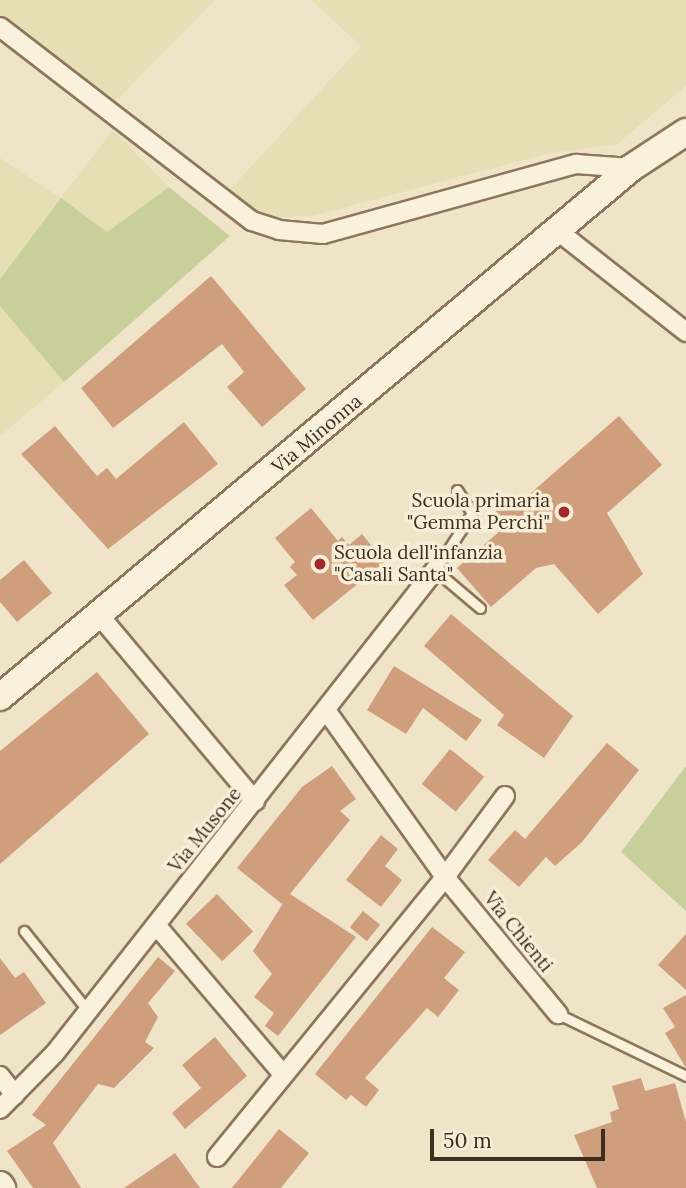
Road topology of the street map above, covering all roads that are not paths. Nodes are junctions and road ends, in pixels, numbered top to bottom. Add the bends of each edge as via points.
1 (0, 27) edge
2 (686, 132) edge
3 (631, 168) junction
4 (559, 232) junction
5 (686, 332) edge
6 (457, 490) dead end
7 (436, 570) junction
8 (480, 608) dead end
9 (99, 615) junction
10 (0, 697) edge
11 (326, 710) junction
12 (505, 796) dead end
13 (255, 801) junction
14 (445, 877) junction
15 (156, 925) junction
16 (24, 931) dead end
17 (88, 1011) junction
18 (558, 1014) joint
19 (283, 1074) junction
20 (0, 1076) edge
21 (686, 1076) edge
22 (15, 1095) junction
23 (0, 1108) edge
24 (217, 1157) dead end

1 - 3 street via 252,221 278,230 323,234 576,164
2 - 3 main road, Via Minonna
3 - 4 main road, Via Minonna
4 - 5 street
4 - 9 main road, Via Minonna
6 - 7 lane via 472,513
7 - 8 lane
7 - 11 street, Via Musone
9 - 10 main road, Via Minonna
9 - 13 street
11 - 13 street, Via Musone
11 - 14 street, Via Chienti
12 - 14 street
13 - 15 street, Via Musone
14 - 18 street, Via Chienti
14 - 19 street
15 - 17 street, Via Musone
15 - 19 street
16 - 17 lane
17 - 22 street, Via Musone
18 - 21 lane
19 - 24 street
20 - 22 street
22 - 23 street, Via Musone

